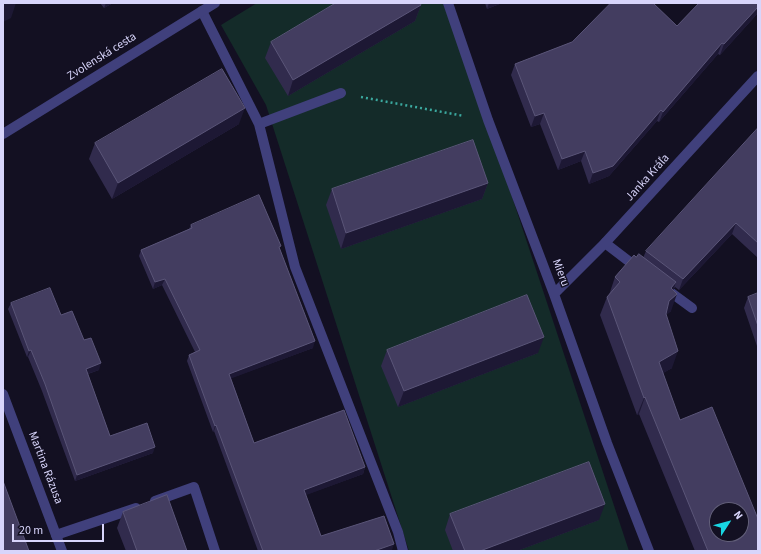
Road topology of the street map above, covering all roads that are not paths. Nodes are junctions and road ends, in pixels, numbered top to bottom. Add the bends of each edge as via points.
1 (215, 3) edge
2 (448, 3) edge
3 (202, 11) junction
4 (758, 76) edge
5 (341, 93) road end
6 (258, 124) junction
7 (3, 134) edge
8 (605, 243) junction
9 (647, 275) edge
10 (660, 285) edge
11 (554, 294) junction
12 (692, 308) dead end
13 (3, 394) edge
14 (56, 536) junction
15 (62, 551) edge
16 (215, 551) edge
17 (403, 551) edge
18 (648, 551) edge

1 - 3 street, Zvolenská cesta
2 - 11 street, Mieru via 488,120
3 - 6 street
3 - 7 street, Zvolenská cesta
4 - 8 street, Janka Kráľa
5 - 6 street
6 - 17 street via 295,267 398,532
8 - 9 street
8 - 11 street, Janka Kráľa
10 - 12 street
11 - 18 street, Mieru
13 - 14 street, Martina Rázusa
14 - 15 street, Martina Rázusa
14 - 16 street via 194,487

